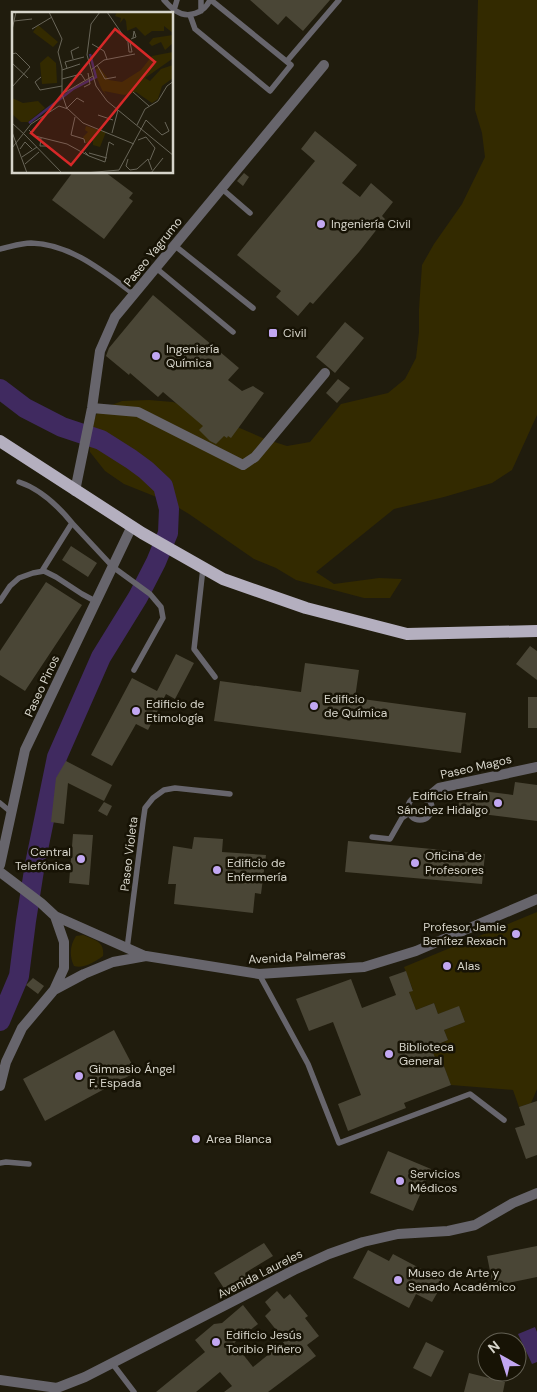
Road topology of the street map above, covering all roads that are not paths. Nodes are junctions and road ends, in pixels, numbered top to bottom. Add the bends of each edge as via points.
1 (164, 0) edge
2 (177, 0) edge
3 (201, 0) edge
4 (211, 0) edge
5 (339, 0) edge
6 (174, 10) junction
7 (201, 11) junction
8 (190, 15) junction
9 (287, 61) junction
10 (324, 65) dead end
11 (221, 188) junction
12 (250, 213) dead end
13 (174, 246) junction
14 (0, 248) edge
15 (156, 268) junction
16 (134, 294) junction
17 (253, 308) dead end
18 (233, 332) dead end
19 (324, 373) dead end
20 (92, 408) junction
21 (0, 441) edge
22 (19, 482) dead end
23 (75, 491) junction
24 (72, 523) junction
25 (137, 530) junction
26 (113, 567) junction
27 (203, 568) junction
28 (42, 571) junction
29 (0, 601) edge
30 (95, 601) junction
31 (537, 631) edge
32 (134, 670) dead end
33 (215, 677) dead end
34 (536, 767) edge
35 (230, 794) dead end
36 (427, 798) junction
37 (0, 803) edge
38 (12, 813) junction
39 (409, 813) junction
40 (372, 837) dead end
41 (0, 865) edge
42 (0, 872) edge
43 (537, 899) edge
44 (55, 916) junction
45 (127, 949) junction
46 (146, 956) junction
47 (259, 974) junction
48 (54, 990) junction
49 (0, 1086) edge
50 (504, 1120) dead end
51 (0, 1162) edge
52 (29, 1164) dead end
53 (537, 1194) edge
54 (112, 1363) junction
55 (0, 1380) edge
56 (134, 1392) edge

1 - 6 lane
2 - 6 lane
3 - 7 lane
4 - 7 lane
4 - 9 lane
5 - 9 lane
6 - 8 lane
7 - 8 lane
8 - 9 lane via 195,29 270,90 291,65
10 - 11 street, Paseo Yagrumo
11 - 12 lane
11 - 13 street, Paseo Yagrumo
13 - 15 street, Paseo Yagrumo
13 - 17 lane
14 - 16 lane via 30,243 55,246 95,265
15 - 16 street, Paseo Yagrumo
15 - 18 lane
16 - 20 street, Paseo Yagrumo via 115,317 100,351
19 - 20 street via 255,458 243,465 138,412
20 - 23 street, Paseo Yagrumo
21 - 23 main road
22 - 24 lane via 42,495
23 - 25 main road
24 - 26 lane
24 - 28 lane
25 - 26 street, Paseo Pinos
25 - 27 main road
26 - 30 street, Paseo Pinos
26 - 32 lane via 150,594 161,607 162,618 157,630
27 - 31 main road via 223,580 306,608 407,634
27 - 33 lane via 194,649
28 - 29 lane via 20,578
28 - 30 lane
30 - 38 street, Paseo Pinos via 25,750
34 - 36 street, Paseo Magos via 439,788
35 - 45 lane, Paseo Violeta via 175,788 164,790 146,808
36 - 39 lane via 411,799 407,807
36 - 39 lane via 432,805 431,814 425,820 417,821
37 - 38 lane
38 - 41 street, Paseo Pinos
39 - 40 lane via 402,818 390,839
42 - 44 street
43 - 47 street, Avenida Palmeras via 416,951 364,967
44 - 45 street
44 - 48 street, Avenida Palmeras via 64,942 64,968
45 - 46 street
46 - 47 street, Avenida Palmeras
46 - 48 street, Avenida Palmeras via 113,962
47 - 50 lane via 308,1064 339,1143 470,1094
48 - 49 street, Avenida Palmeras via 22,1028 6,1062
51 - 52 lane
53 - 54 street, Avenida Laureles via 513,1203 476,1225 448,1231 398,1234 329,1254
54 - 55 street, Avenida Laureles via 57,1388
54 - 56 lane

